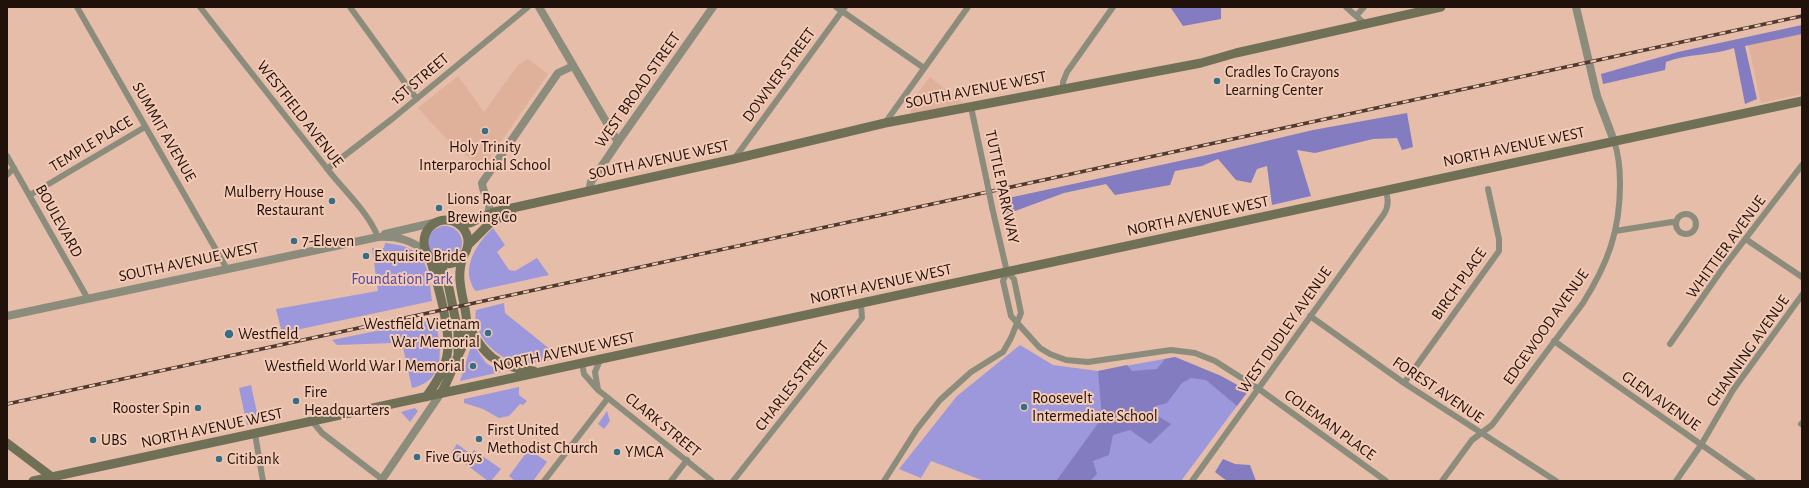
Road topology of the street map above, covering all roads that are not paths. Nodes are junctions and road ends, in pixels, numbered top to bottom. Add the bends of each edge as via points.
1 (77, 7) edge
2 (200, 7) edge
3 (350, 7) edge
4 (528, 7) edge
5 (539, 7) edge
6 (713, 7) edge
7 (836, 7) edge
8 (968, 7) edge
9 (1114, 7) edge
10 (1346, 7) edge
11 (1364, 7) edge
12 (1441, 7) edge
13 (1576, 7) edge
14 (843, 9) edge
15 (1357, 15) junction
16 (1365, 24) junction
17 (573, 66) junction
18 (924, 68) junction
19 (1063, 89) junction
20 (416, 98) junction
21 (1802, 101) edge
22 (971, 107) junction
23 (885, 123) junction
24 (145, 127) junction
25 (1614, 141) junction
26 (618, 142) junction
27 (7, 156) edge
28 (734, 159) junction
29 (1802, 165) edge
30 (14, 168) junction
31 (327, 169) junction
32 (7, 175) edge
33 (1488, 189) dead end
34 (1386, 190) junction
35 (589, 191) junction
36 (30, 195) junction
37 (518, 208) junction
38 (488, 214) junction
39 (437, 222) junction
40 (456, 223) junction
41 (1676, 223) dead end
42 (1616, 232) junction
43 (378, 237) junction
44 (1747, 240) junction
45 (468, 245) junction
46 (464, 254) junction
47 (430, 256) junction
48 (227, 269) junction
49 (1007, 272) junction
50 (1802, 277) edge
51 (1802, 295) edge
52 (88, 299) junction
53 (860, 304) junction
54 (7, 316) edge
55 (1310, 316) junction
56 (466, 319) junction
57 (1018, 324) junction
58 (1554, 341) junction
59 (1670, 344) dead end
60 (458, 355) junction
61 (600, 360) junction
62 (582, 364) junction
63 (542, 372) junction
64 (1404, 384) junction
65 (598, 390) junction
66 (1259, 390) junction
67 (441, 393) junction
68 (426, 397) junction
69 (608, 398) junction
70 (312, 421) junction
71 (255, 434) junction
72 (1480, 434) junction
73 (7, 444) edge
74 (1701, 445) junction
75 (687, 460) junction
76 (55, 479) edge
77 (383, 480) edge
78 (33, 481) edge
79 (263, 481) edge
80 (544, 481) edge
81 (671, 481) edge
82 (712, 481) edge
83 (733, 481) edge
84 (884, 481) edge
85 (1192, 481) edge
86 (1386, 481) edge
87 (1442, 481) edge
88 (1556, 481) edge
89 (1676, 481) edge
90 (1753, 481) edge

1 - 24 street, SUMMIT AVENUE
2 - 31 street, WESTFIELD AVENUE
3 - 20 street
4 - 20 street, 1ST STREET
5 - 17 street
6 - 26 street, WEST BROAD STREET
7 - 14 street
8 - 18 street
9 - 19 street via 1067,72
10 - 15 street
11 - 15 street
12 - 16 main road, SOUTH AVENUE WEST
13 - 25 street via 1597,96
14 - 18 street
14 - 28 street, DOWNER STREET
15 - 16 street
16 - 19 main road, SOUTH AVENUE WEST via 1201,63
17 - 26 street
17 - 38 street via 558,73 482,183 482,189 490,201
18 - 23 street
19 - 22 main road, SOUTH AVENUE WEST
20 - 31 street, 1ST STREET
21 - 25 main road, NORTH AVENUE WEST
22 - 23 main road, SOUTH AVENUE WEST
22 - 49 street, TUTTLE PARKWAY, bridge
23 - 28 main road, SOUTH AVENUE WEST
24 - 36 street, TEMPLE PLACE
24 - 48 street, SUMMIT AVENUE
25 - 34 main road, NORTH AVENUE WEST
25 - 42 street, EDGEWOOD AVENUE via 1618,152 1620,179
26 - 35 street, WEST BROAD STREET via 591,182
27 - 30 street, BOULEVARD
28 - 35 main road, SOUTH AVENUE WEST
29 - 44 street, WHITTIER AVENUE
30 - 32 street
30 - 36 street, BOULEVARD
31 - 43 street, WESTFIELD AVENUE via 360,208
33 - 64 street, BIRCH PLACE via 1499,239 1498,251
34 - 49 main road, NORTH AVENUE WEST
34 - 55 street, WEST DUDLEY AVENUE via 1388,209
35 - 37 main road, SOUTH AVENUE WEST
36 - 52 street, BOULEVARD
37 - 38 main road, SOUTH AVENUE WEST
37 - 45 main road, SOUTH AVENUE WEST via 490,223
38 - 40 main road, SOUTH AVENUE WEST via 470,223
39 - 40 main road via 445,220
39 - 43 street, SOUTH AVENUE WEST via 389,232
39 - 47 main road via 429,228 425,236
40 - 45 main road via 465,232
41 - 42 street
42 - 58 street, EDGEWOOD AVENUE via 1596,282
43 - 47 street, SOUTH AVENUE WEST via 404,238
43 - 48 street, SOUTH AVENUE WEST
44 - 50 street
44 - 59 street, WHITTIER AVENUE via 1723,268
45 - 46 main road
46 - 47 main road via 452,263 445,264
46 - 56 main road via 460,263 459,278
47 - 60 main road via 445,274 449,288 458,332
47 - 68 main road via 449,344 442,373
48 - 52 street, SOUTH AVENUE WEST
49 - 53 main road, NORTH AVENUE WEST
49 - 57 street, TUTTLE PARKWAY via 1014,279 1021,313
49 - 57 street, TUTTLE PARKWAY via 1003,281 1011,316
51 - 74 street, CHANNING AVENUE via 1733,390
52 - 54 street, SOUTH AVENUE WEST
53 - 61 main road, NORTH AVENUE WEST
53 - 83 street, CHARLES STREET via 862,318
55 - 64 street, FOREST AVENUE
55 - 66 street, WEST DUDLEY AVENUE
56 - 60 main road via 466,338
56 - 63 main road via 478,343 499,362 511,368
57 - 66 street, TUTTLE PARKWAY via 1040,348 1066,360 1088,362 1171,350 1195,353 1215,361
57 - 84 street, TUTTLE PARKWAY via 1002,352 971,372 940,400 917,429
58 - 72 street, EDGEWOOD AVENUE via 1492,426
58 - 74 street, GLEN AVENUE
60 - 67 main road via 452,374
61 - 62 main road, NORTH AVENUE WEST
61 - 65 street via 595,372
62 - 63 main road, NORTH AVENUE WEST
62 - 65 street, CLARK STREET via 584,374
63 - 67 main road, NORTH AVENUE WEST
64 - 72 street, FOREST AVENUE
65 - 69 street, CLARK STREET
66 - 85 street, WEST DUDLEY AVENUE
66 - 86 street, COLEMAN PLACE
67 - 68 main road, NORTH AVENUE WEST
67 - 77 street
68 - 70 main road, NORTH AVENUE WEST
69 - 75 street, CLARK STREET
69 - 80 street
70 - 71 main road, NORTH AVENUE WEST
70 - 77 street via 322,433
71 - 76 main road, NORTH AVENUE WEST
71 - 79 street
72 - 87 street, EDGEWOOD AVENUE via 1472,440
72 - 88 street, FOREST AVENUE
73 - 76 main road
74 - 89 street, CHANNING AVENUE
74 - 90 street, GLEN AVENUE
75 - 81 street
75 - 82 street, CLARK STREET
76 - 78 main road, NORTH AVENUE WEST

